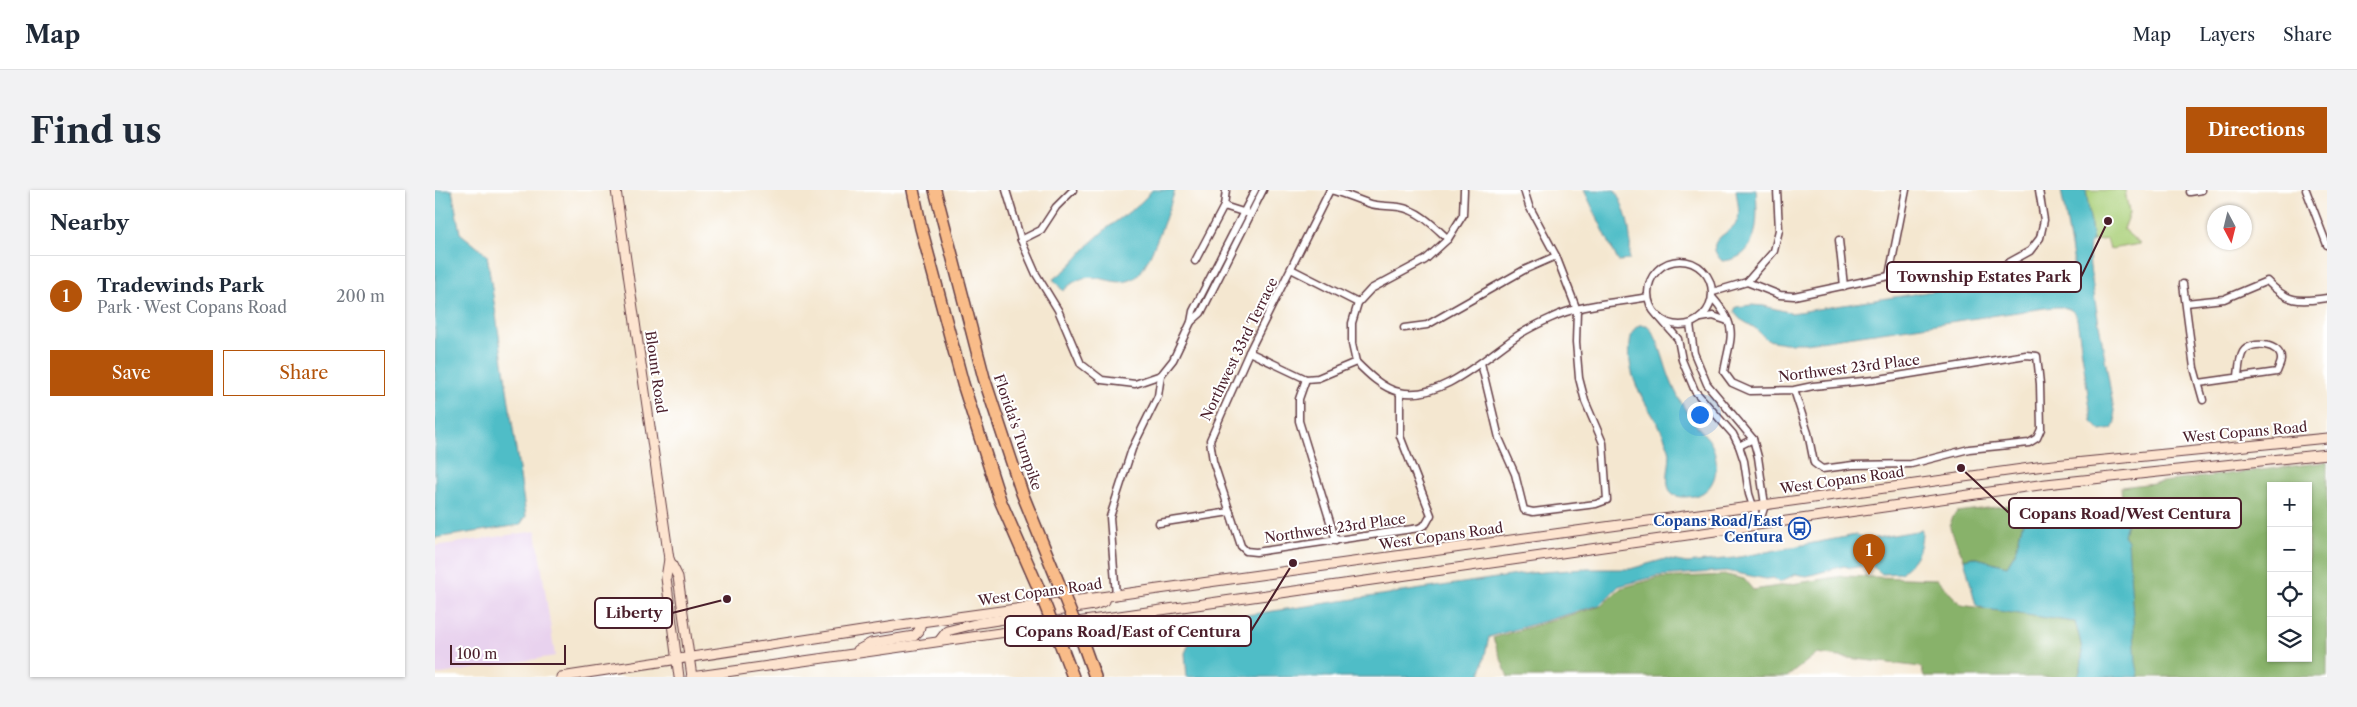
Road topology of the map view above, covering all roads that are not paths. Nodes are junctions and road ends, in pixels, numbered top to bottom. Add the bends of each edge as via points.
1 (616, 190) edge
2 (913, 190) edge
3 (935, 190) edge
4 (1006, 190) edge
5 (1073, 190) edge
6 (1226, 190) edge
7 (1255, 190) edge
8 (1263, 190) edge
9 (1330, 190) edge
10 (1464, 190) edge
11 (1523, 190) edge
12 (1777, 190) edge
13 (1906, 190) edge
14 (2039, 190) edge
15 (2202, 190) edge
16 (2305, 190) edge
17 (2190, 192) dead end
18 (1224, 206) junction
19 (1247, 213) junction
20 (1021, 240) junction
21 (1448, 240) junction
22 (1839, 240) dead end
23 (2327, 245) edge
24 (1556, 256) junction
25 (1195, 260) dead end
26 (1291, 269) junction
27 (1889, 276) junction
28 (1747, 282) junction
29 (2183, 284) dead end
30 (1844, 286) junction
31 (1712, 295) junction
32 (1648, 297) junction
33 (2327, 298) edge
34 (1358, 303) junction
35 (2186, 303) junction
36 (1577, 310) junction
37 (1659, 317) junction
38 (1699, 319) junction
39 (1728, 321) junction
40 (1690, 324) junction
41 (1404, 328) dead end
42 (1249, 352) junction
43 (1356, 362) junction
44 (1481, 363) junction
45 (1701, 370) junction
46 (1688, 374) junction
47 (1161, 375) junction
48 (2238, 376) junction
49 (1305, 379) junction
50 (2199, 383) junction
51 (1794, 390) junction
52 (1400, 393) junction
53 (2203, 400) dead end
54 (2327, 438) edge
55 (1753, 439) junction
56 (1739, 446) junction
57 (2327, 454) edge
58 (1976, 476) junction
59 (1978, 493) junction
60 (1765, 505) junction
61 (1753, 507) junction
62 (1230, 512) junction
63 (1159, 523) dead end
64 (1759, 524) junction
65 (1336, 541) junction
66 (1246, 551) joint
67 (669, 559) junction
68 (1318, 568) junction
69 (1320, 586) junction
70 (1116, 596) junction
71 (921, 622) junction
72 (940, 640) junction
73 (852, 654) junction
74 (690, 658) junction
75 (677, 660) junction
76 (561, 677) edge
77 (679, 677) edge
78 (692, 677) edge
79 (1073, 677) edge
80 (1095, 677) edge

1 - 67 main road, Blount Road
2 - 79 highway, bridge via 963,384 1001,500
3 - 80 highway, Florida's Turnpike, bridge via 983,378 1022,493
4 - 20 street
5 - 20 street via 1056,207 1041,230
6 - 18 street
7 - 19 street
8 - 19 street
9 - 21 street via 1349,194 1367,203 1414,212
9 - 26 street, Northwest 33rd Terrace
10 - 21 street via 1463,215
11 - 24 street
12 - 28 street via 1779,230 1775,251
13 - 27 street
14 - 27 street via 2044,220 2040,238 2030,250 2001,267
15 - 17 street
16 - 23 street
18 - 19 street
18 - 25 street
19 - 47 street via 1201,313 1191,322 1173,360
20 - 47 street via 1036,274 1058,310 1081,364 1102,380 1135,384
21 - 34 street via 1425,260 1371,289
22 - 30 street
24 - 36 street
24 - 41 street via 1524,270 1427,326
26 - 34 street
26 - 42 street, Northwest 33rd Terrace
27 - 30 street
28 - 30 street via 1781,295 1794,296
28 - 31 street
29 - 35 street
31 - 32 street via 1707,275 1701,268 1683,260 1672,261 1655,272
31 - 38 street via 1710,306
31 - 39 street, Northwest 23rd Place
32 - 36 street
32 - 37 street via 1653,312
33 - 35 street via 2292,300 2281,295 2267,281 2225,299
34 - 43 street via 1351,344
35 - 50 street via 2194,368
36 - 44 street via 1553,317 1521,334
36 - 44 street via 1579,378 1603,443 1607,500 1533,512 1524,510 1515,474 1499,438
37 - 40 street via 1668,323
37 - 46 street via 1678,339
38 - 39 street via 1713,316
38 - 40 street
39 - 51 street, Northwest 23rd Place via 1732,343 1724,372 1732,383 1750,391
40 - 45 street
42 - 49 street
42 - 62 street, Northwest 33rd Terrace via 1210,440 1213,461
43 - 49 street via 1318,378
43 - 52 street via 1386,387
44 - 52 street via 1438,387 1419,393
45 - 46 street
45 - 55 street via 1707,384
46 - 56 street via 1695,391 1733,434
47 - 70 street via 1158,396 1132,449 1110,517
48 - 48 street via 2277,372 2281,360 2279,354 2273,348 2251,345 2243,351
48 - 50 street
49 - 65 street via 1299,399 1299,421
50 - 53 street
51 - 51 street, Northwest 23rd Place via 1814,463 1822,469 1911,464 1969,449 2029,443 2037,438 2041,429 2037,356 2025,355
52 - 65 street, Northwest 23rd Place via 1400,436 1431,515 1419,528
54 - 58 main road, West Copans Road via 2044,466
55 - 56 street
55 - 60 street
56 - 61 street
57 - 59 main road via 2170,469
58 - 59 main road
58 - 60 main road, West Copans Road
59 - 64 main road
60 - 61 main road, West Copans Road
60 - 64 street
61 - 64 street
61 - 68 main road, West Copans Road
62 - 63 street
62 - 66 street, Northwest 33rd Terrace via 1241,546
64 - 69 main road
65 - 66 street, Northwest 23rd Place
67 - 74 main road, Blount Road via 678,577
67 - 75 main road, Blount Road via 666,578
68 - 69 main road
68 - 70 main road, West Copans Road
69 - 72 main road
70 - 71 main road, West Copans Road
70 - 72 main road via 1094,605 979,623 947,632
71 - 73 main road via 914,636 871,643
71 - 74 main road, West Copans Road
72 - 73 main road
73 - 78 main road
74 - 75 main road, West Copans Road
74 - 78 main road, Blount Road
75 - 76 main road, West Copans Road
75 - 77 main road, Blount Road

